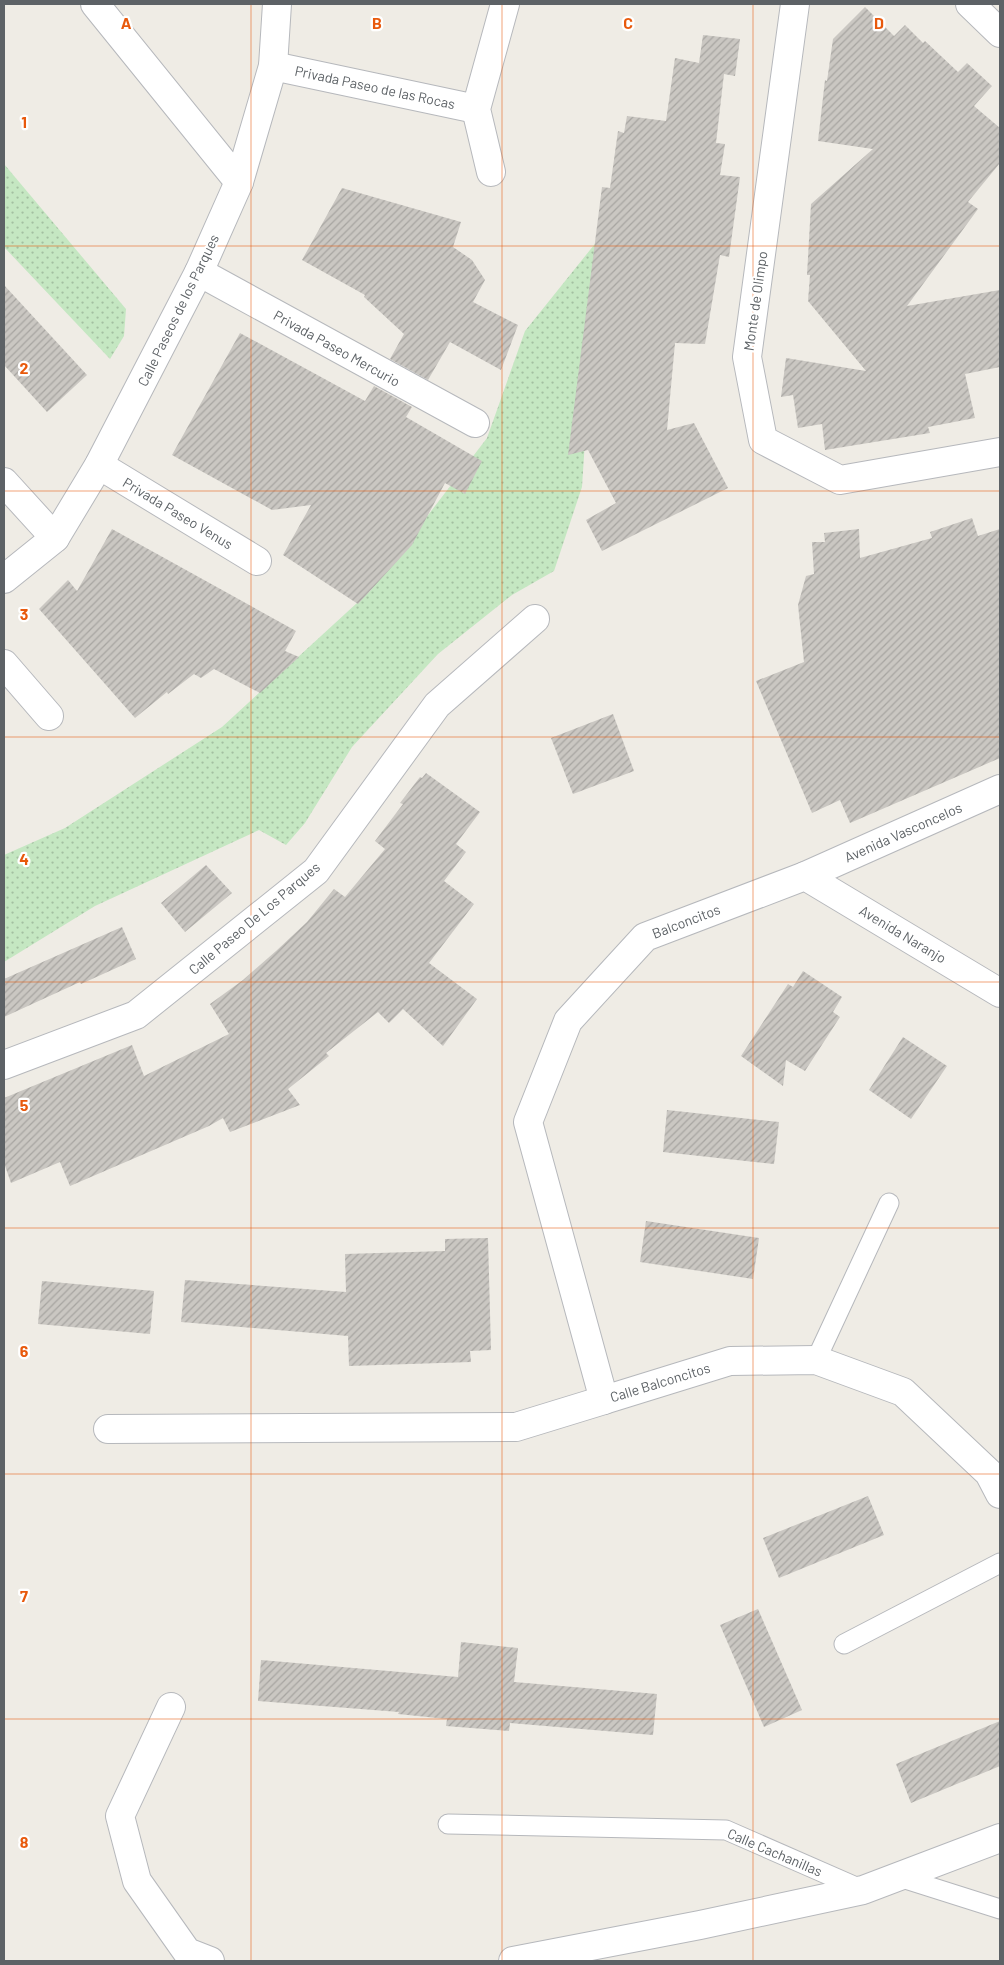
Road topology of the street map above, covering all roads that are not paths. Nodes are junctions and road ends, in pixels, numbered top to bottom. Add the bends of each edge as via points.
1 (95, 4) edge
2 (277, 4) edge
3 (505, 4) edge
4 (795, 4) edge
5 (970, 4) edge
6 (1000, 33) edge
7 (273, 66) junction
8 (476, 109) junction
9 (491, 172) dead end
10 (239, 182) junction
11 (199, 272) junction
12 (475, 423) dead end
13 (1000, 452) edge
14 (99, 465) junction
15 (4, 482) edge
16 (55, 538) junction
17 (257, 561) dead end
18 (4, 579) edge
19 (535, 619) dead end
20 (4, 664) edge
21 (49, 716) dead end
22 (1000, 789) edge
23 (805, 876) junction
24 (1000, 993) edge
25 (568, 1021) joint
26 (4, 1064) edge
27 (889, 1203) dead end
28 (816, 1360) junction
29 (604, 1400) junction
30 (108, 1429) dead end
31 (1000, 1494) edge
32 (1000, 1563) edge
33 (844, 1644) dead end
34 (171, 1707) dead end
35 (448, 1824) dead end
36 (1000, 1838) edge
37 (899, 1877) junction
38 (863, 1890) junction
39 (1000, 1909) edge
40 (210, 1961) edge
41 (513, 1961) edge

1 - 10 street
2 - 7 street, Calle Paseos de los Parques
3 - 8 street
4 - 13 street, Monte de Olimpo via 747,357 763,440 840,480
5 - 6 street
7 - 8 street, Privada Paseo de las Rocas
7 - 10 street, Calle Paseos de los Parques
8 - 9 street
10 - 11 street, Calle Paseos de los Parques
11 - 12 street, Privada Paseo Mercurio
11 - 14 street, Calle Paseos de los Parques
14 - 16 street, Calle Paseos de los Parques
14 - 17 street, Privada Paseo Venus
15 - 16 street
16 - 18 street, Calle Paseos de los Parques
19 - 26 street, Calle Paseo De Los Parques via 437,705 316,871 136,1015
20 - 21 street
22 - 23 street, Avenida Vasconcelos
23 - 24 street, Avenida Naranjo
23 - 25 street, Balconcitos via 645,937
25 - 29 street, Calle Balconcitos via 528,1122
27 - 28 lane
28 - 29 street, Calle Balconcitos via 730,1361
28 - 31 street, Calle Balconcitos via 903,1392 989,1473
29 - 30 street via 516,1427
32 - 33 lane
34 - 40 street via 120,1816 137,1881 187,1952
35 - 38 lane, Calle Cachanillas via 726,1830
36 - 37 street
37 - 38 street
37 - 39 lane
38 - 41 street

